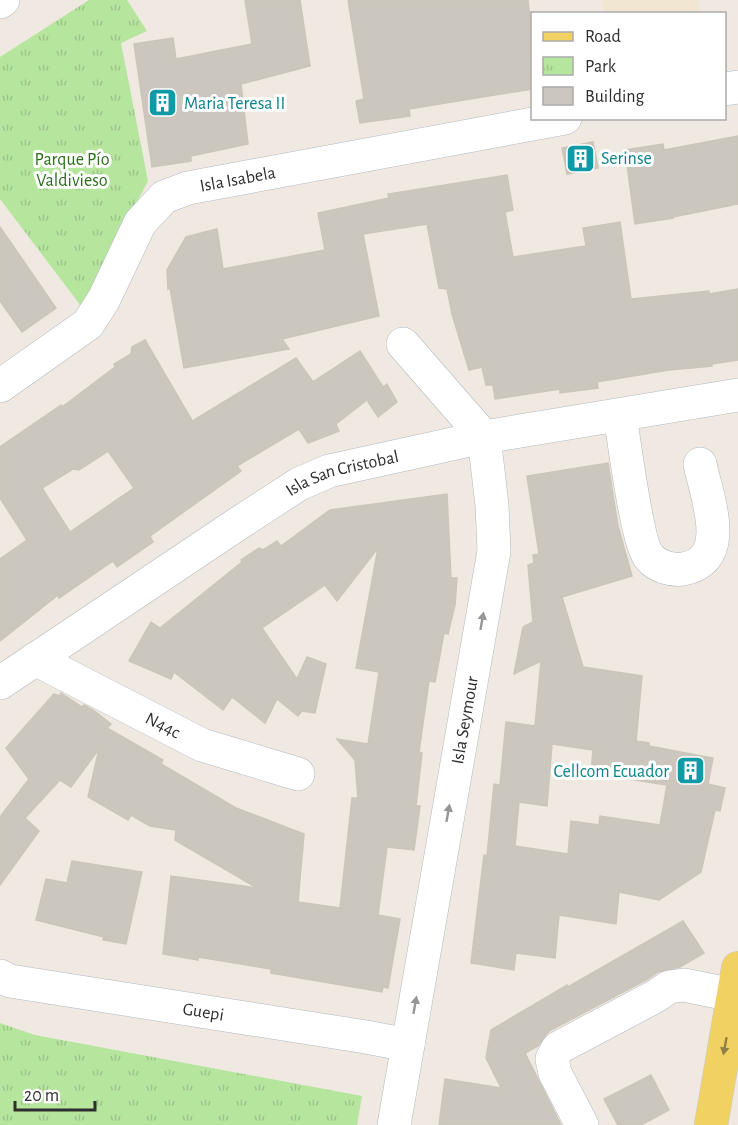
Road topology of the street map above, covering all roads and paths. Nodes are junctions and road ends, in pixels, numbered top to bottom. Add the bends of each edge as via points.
1 (554, 120) edge
2 (403, 344) dead end
3 (0, 386) edge
4 (738, 395) edge
5 (620, 415) junction
6 (484, 437) junction
7 (700, 464) dead end
8 (35, 659) junction
9 (0, 683) edge
10 (298, 774) dead end
11 (0, 976) edge
12 (736, 981) edge
13 (408, 1045) junction
14 (394, 1125) edge
15 (582, 1125) edge
16 (711, 1125) edge

1 - 3 street, Isla Isabela via 188,188 164,197 140,223 88,324
2 - 6 street
4 - 5 street, Isla San Cristobal
5 - 6 street, Isla San Cristobal
5 - 7 street via 640,536 648,557 662,566 692,568 705,559 712,547 714,529
6 - 8 street, Isla San Cristobal via 329,471 299,484
13 -> 6 street, Isla Seymour via 494,551
8 - 9 street, Isla San Cristobal
8 - 10 street, N44c via 202,745
11 - 13 street, Guepi via 75,992
12 - 15 street via 669,987 558,1048 552,1059 555,1073
12 -> 16 main road
13 - 14 street, Isla Seymour

